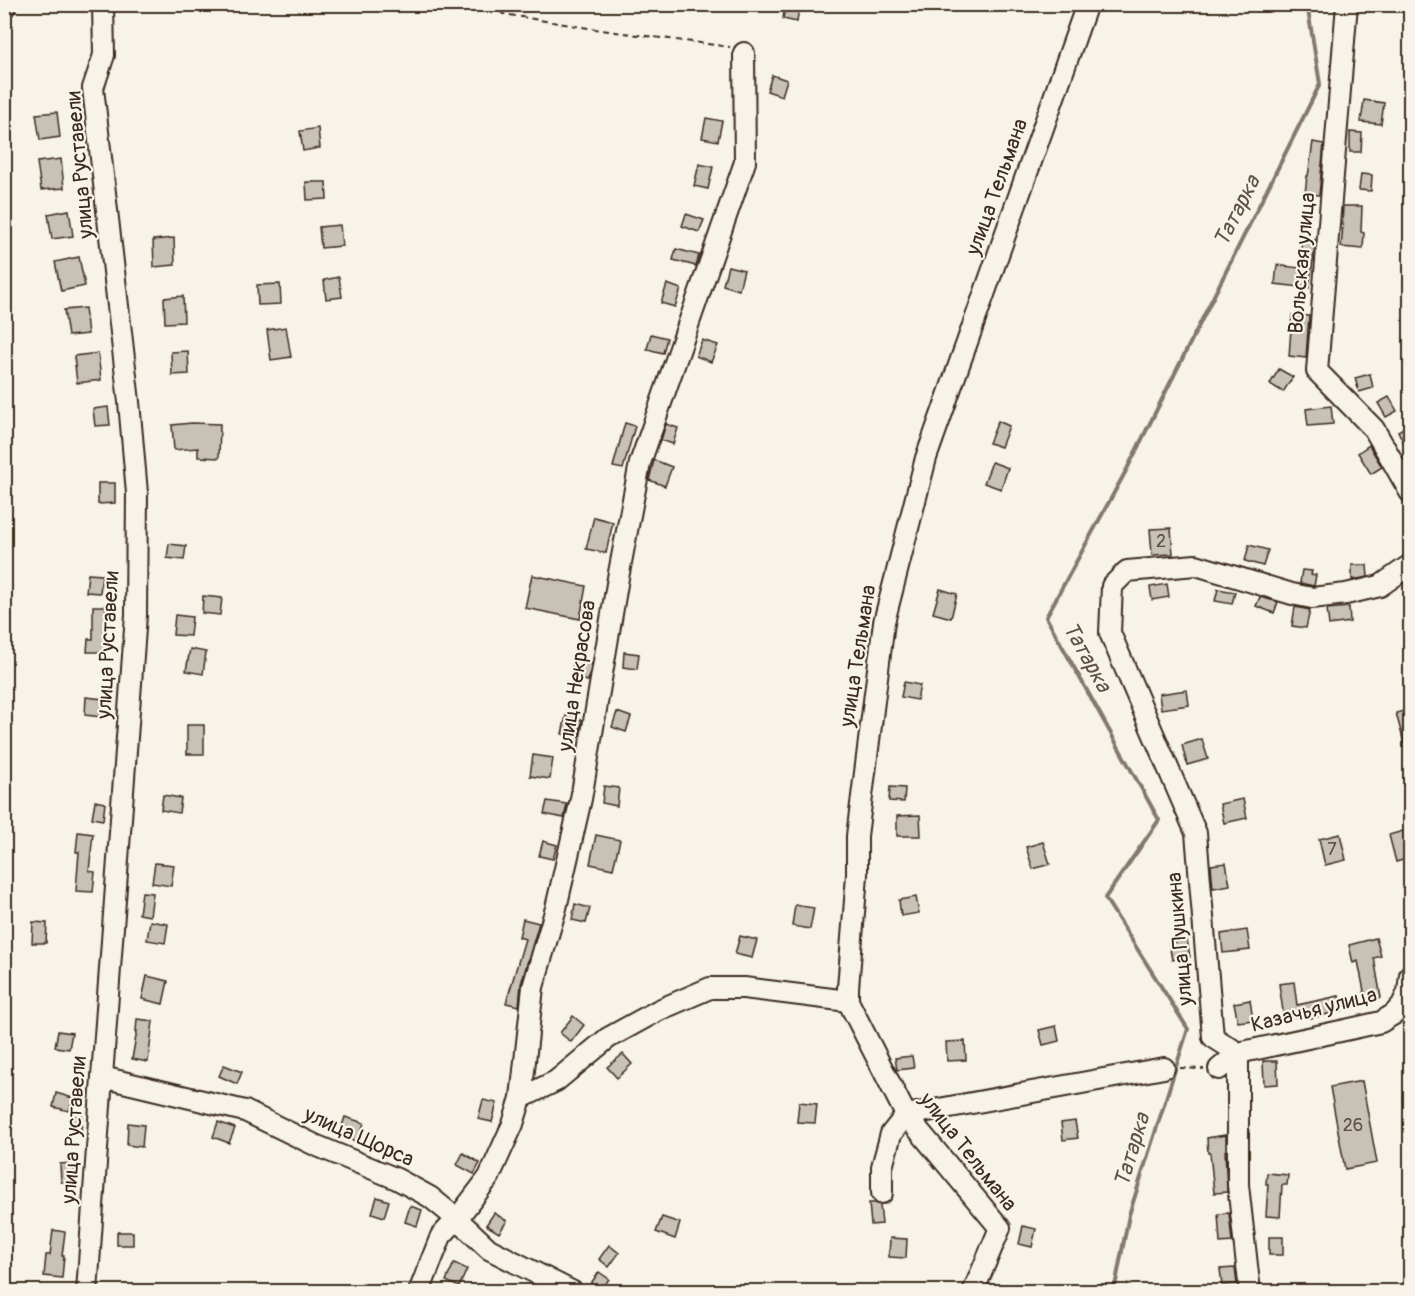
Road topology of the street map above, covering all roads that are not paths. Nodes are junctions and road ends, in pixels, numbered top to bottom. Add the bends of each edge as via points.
1 (104, 4) edge
2 (1087, 4) edge
3 (1347, 4) edge
4 (744, 53) road end
5 (1410, 492) edge
6 (1410, 565) edge
7 (1410, 975) edge
8 (848, 1001) junction
9 (1238, 1053) junction
10 (1164, 1068) road end
11 (1219, 1069) road end
12 (102, 1077) junction
13 (521, 1098) junction
14 (906, 1115) junction
15 (882, 1193) dead end
16 (457, 1219) junction
17 (87, 1292) edge
18 (419, 1292) edge
19 (573, 1292) edge
20 (973, 1292) edge
21 (1250, 1292) edge

1 - 12 street, улица Руставели via 104,55 93,88 137,504 136,615
2 - 8 street, улица Тельмана via 926,458 884,622 857,836
3 - 5 street, Вольская улица via 1317,371 1374,429
4 - 13 street, улица Некрасова via 745,162 640,463 581,799 533,987
6 - 9 street, улица Пушкина via 1380,586 1312,598 1196,565 1127,571 1112,586 1110,633 1196,832 1213,1037
7 - 9 street, Казачья улица via 1402,1005 1381,1022
8 - 13 street via 744,988 710,988 608,1038 556,1081
8 - 14 street, улица Тельмана
9 - 11 street
9 - 21 street via 1238,1185
10 - 14 street
12 - 16 street, улица Щорса via 245,1111 397,1179
12 - 17 street, улица Руставели
13 - 16 street, улица Некрасова via 489,1177
14 - 15 street via 891,1134 882,1167
14 - 20 street, улица Тельмана via 1000,1228
16 - 18 street, улица Некрасова via 441,1236
16 - 19 street, улица Щорса via 489,1249

